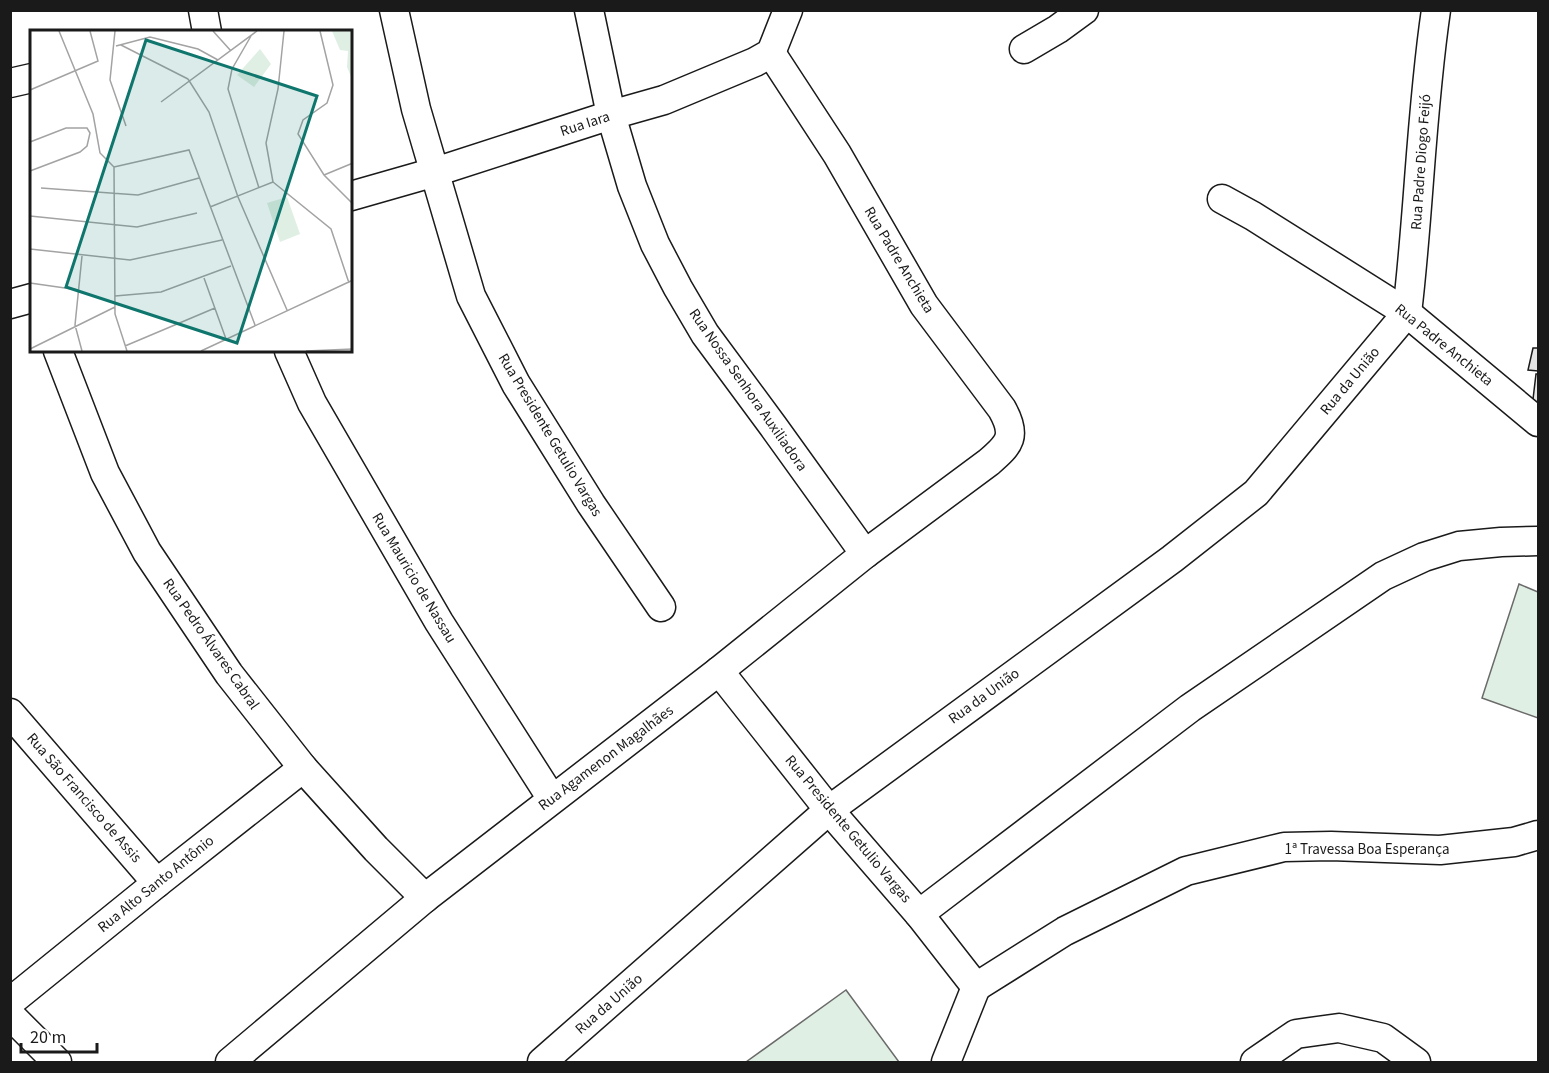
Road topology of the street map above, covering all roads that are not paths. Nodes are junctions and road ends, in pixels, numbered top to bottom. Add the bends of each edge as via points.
1 (202, 10) edge
2 (394, 10) edge
3 (589, 10) edge
4 (788, 10) edge
5 (1084, 10) edge
6 (1436, 10) edge
7 (207, 30) edge
8 (1024, 49) dead end
9 (771, 53) junction
10 (30, 78) edge
11 (10, 83) edge
12 (611, 115) junction
13 (435, 172) junction
14 (352, 196) edge
15 (1222, 199) dead end
16 (30, 299) edge
17 (10, 304) edge
18 (1407, 313) junction
19 (58, 352) edge
20 (289, 352) edge
21 (1539, 422) edge
22 (989, 462) joint
23 (1539, 541) edge
24 (865, 554) junction
25 (661, 607) dead end
26 (719, 671) junction
27 (10, 713) edge
28 (303, 768) junction
29 (552, 799) junction
30 (829, 810) junction
31 (1539, 835) edge
32 (157, 883) junction
33 (425, 898) junction
34 (919, 914) junction
35 (976, 987) junction
36 (10, 1002) edge
37 (10, 1015) edge
38 (57, 1062) edge
39 (230, 1062) edge
40 (542, 1062) edge
41 (946, 1062) edge
42 (1255, 1062) edge
43 (1416, 1062) edge

1 - 7 street
2 - 13 street, Rua Presidente Getulio Vargas
3 - 12 street, Rua Nossa Senhora Auxiliadora
4 - 9 street
5 - 8 street
6 - 18 street, Rua Padre Diogo Feijó
9 - 12 street, Rua Iara via 664,100
9 - 22 street, Rua Padre Anchieta via 837,154 924,305 1008,419 1008,442
10 - 11 street
12 - 13 street, Rua Iara
12 - 24 street, Rua Nossa Senhora Auxiliadora via 632,186 678,288 705,334
13 - 14 street, Rua Iara
13 - 25 street, Rua Presidente Getulio Vargas via 471,296 516,384
15 - 18 street, Rua Padre Anchieta
16 - 17 street
18 - 21 street, Rua Padre Anchieta
18 - 30 street, Rua da União via 1256,493
19 - 28 street, Rua Pedro Álvares Cabral via 105,473 147,552 229,674
20 - 29 street, Rua Mauricio de Nassau via 312,403 433,612
22 - 24 street, Rua Agamenon Magalhães
23 - 34 street via 1460,546 1383,576 1190,708
24 - 26 street, Rua Agamenon Magalhães
26 - 29 street, Rua Agamenon Magalhães
26 - 30 street, Rua Presidente Getulio Vargas
27 - 32 street, Rua São Francisco de Assis
28 - 32 street, Rua Alto Santo Antônio
28 - 33 street, Rua Pedro Álvares Cabral
29 - 33 street, Rua Agamenon Magalhães
30 - 34 street, Rua Presidente Getulio Vargas
30 - 40 street, Rua da União
31 - 35 street, 1ª Travessa Boa Esperança via 1514,842 1440,850 1284,848 1186,871 1065,931
32 - 36 street, Rua Alto Santo Antônio
33 - 39 street, Rua Agamenon Magalhães
34 - 35 street, Rua Presidente Getulio Vargas
35 - 41 street
37 - 38 street
42 - 43 street via 1296,1034 1339,1028 1383,1038

